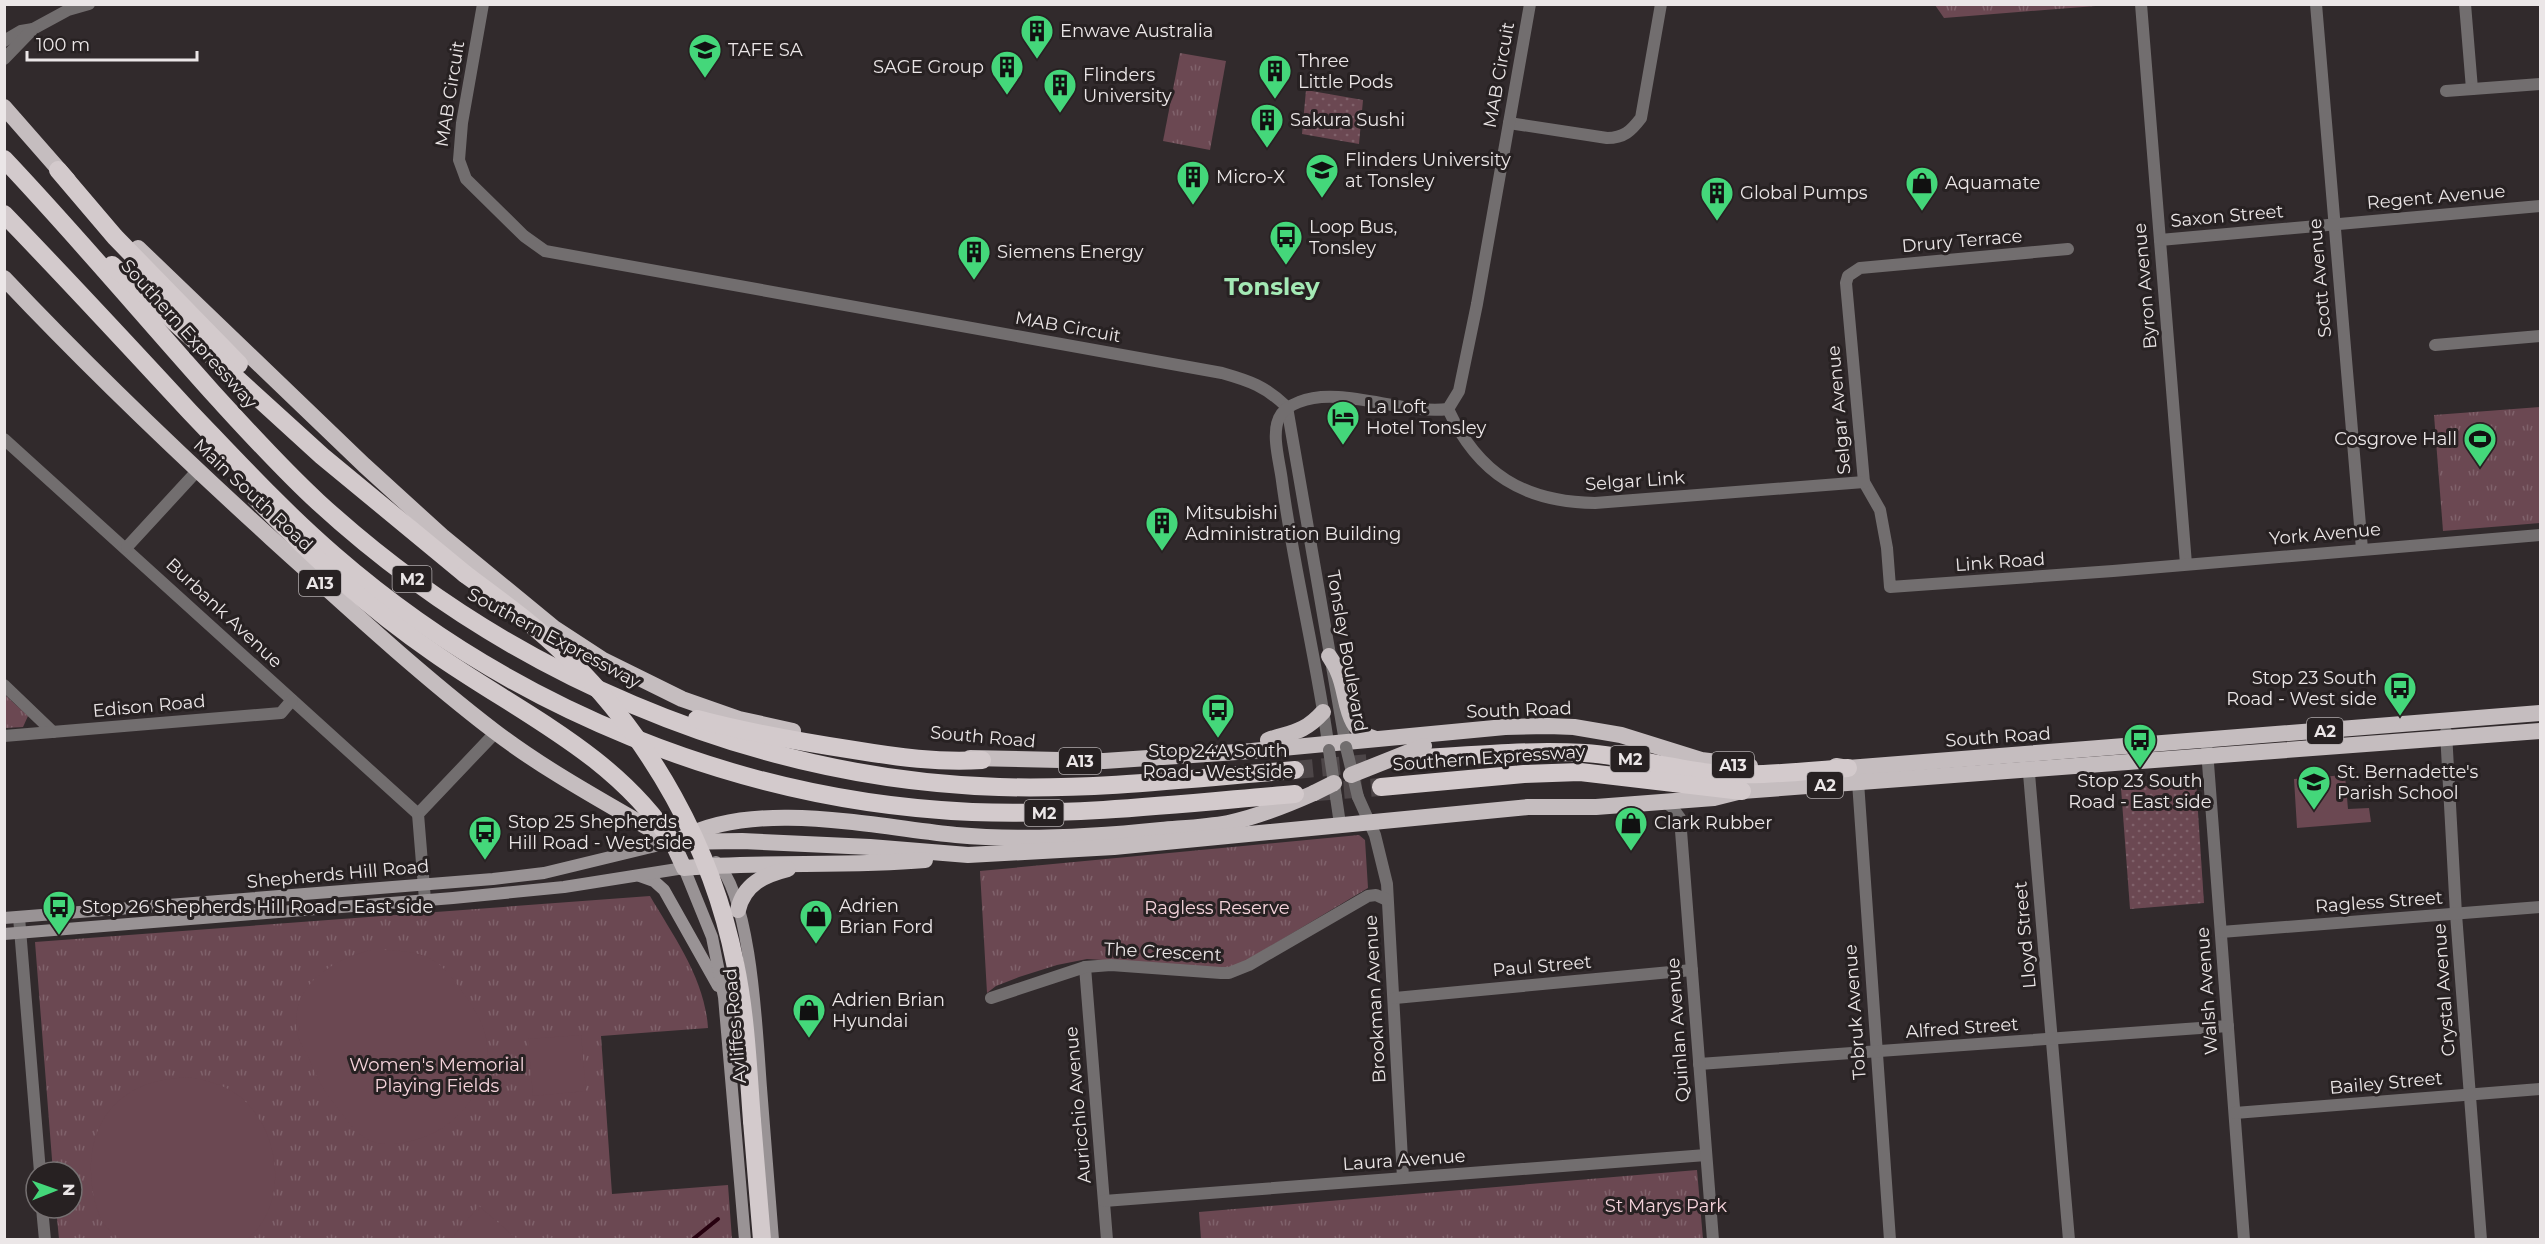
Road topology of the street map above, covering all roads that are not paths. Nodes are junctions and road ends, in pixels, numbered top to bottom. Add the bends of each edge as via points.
1 (89, 4) edge
2 (483, 4) edge
3 (1530, 4) edge
4 (1661, 4) edge
5 (2141, 4) edge
6 (2316, 4) edge
7 (2465, 4) edge
8 (67, 7) edge
9 (33, 29) junction
10 (4, 42) edge
11 (4, 59) edge
12 (2541, 84) edge
13 (2472, 89) junction
14 (2446, 91) dead end
15 (4, 107) edge
16 (1509, 123) junction
17 (4, 159) edge
18 (58, 170) junction
19 (2541, 206) edge
20 (54, 212) junction
21 (4, 214) edge
22 (2334, 225) junction
23 (2160, 240) junction
24 (36, 247) junction
25 (2068, 249) dead end
26 (1860, 268) joint
27 (4, 278) edge
28 (2541, 336) edge
29 (2435, 345) dead end
30 (1287, 407) junction
31 (1448, 409) junction
32 (4, 439) edge
33 (322, 456) junction
34 (197, 471) junction
35 (1864, 482) junction
36 (2541, 535) edge
37 (127, 548) junction
38 (2362, 549) junction
39 (2186, 564) junction
40 (2113, 572) joint
41 (1890, 587) joint
42 (1329, 656) junction
43 (4, 686) edge
44 (617, 698) junction
45 (292, 700) junction
46 (1323, 712) junction
47 (2541, 713) edge
48 (1489, 729) junction
49 (2446, 729) junction
50 (2541, 731) edge
51 (53, 732) junction
52 (496, 732) junction
53 (4, 736) edge
54 (1376, 739) junction
55 (1337, 746) junction
56 (2206, 748) junction
57 (1252, 751) junction
58 (1418, 753) junction
59 (982, 759) junction
60 (2028, 763) junction
61 (1296, 770) tunnel mouth
62 (1351, 775) junction
63 (1853, 775) junction
64 (1381, 787) tunnel mouth
65 (1335, 790) junction
66 (1742, 791) junction
67 (1295, 794) tunnel mouth
68 (1696, 799) junction
69 (1665, 801) junction
70 (418, 814) junction
71 (1680, 818) junction
72 (1369, 821) junction
73 (1340, 824) junction
74 (674, 842) junction
75 (968, 855) junction
76 (809, 863) junction
77 (719, 865) junction
78 (684, 868) junction
79 (664, 870) joint
80 (636, 875) junction
81 (424, 886) junction
82 (425, 900) junction
83 (1387, 900) junction
84 (2541, 907) edge
85 (738, 910) junction
86 (2456, 914) junction
87 (19, 917) junction
88 (4, 918) edge
89 (2221, 932) junction
90 (21, 933) junction
91 (4, 934) edge
92 (1085, 967) junction
93 (1692, 970) junction
94 (724, 997) junction
95 (991, 998) dead end
96 (1395, 998) junction
97 (2228, 1026) junction
98 (2053, 1039) junction
99 (1875, 1053) junction
100 (1699, 1064) junction
101 (2541, 1089) edge
102 (2470, 1094) junction
103 (2235, 1113) junction
104 (1706, 1155) junction
105 (39, 1160) edge
106 (1403, 1178) junction
107 (1104, 1201) junction
108 (43, 1220) edge
109 (45, 1239) edge
110 (745, 1239) edge
111 (762, 1239) edge
112 (773, 1239) edge
113 (1107, 1239) edge
114 (1713, 1239) edge
115 (1890, 1239) edge
116 (2069, 1239) edge
117 (2244, 1239) edge
118 (2481, 1239) edge

1 - 8 street
2 - 30 street, MAB Circuit via 459,160 466,179 524,236 545,250 1221,373 1255,382
3 - 16 street, MAB Circuit
4 - 16 street via 1641,118 1631,131 1619,138 1607,138
5 - 23 street, Byron Avenue
6 - 22 street, Scott Avenue
7 - 13 street
8 - 9 street
9 - 10 street via 21,31
9 - 11 street
12 - 13 street
13 - 14 street
15 - 18 highway, A13
16 - 31 street, MAB Circuit via 1459,391
17 - 20 highway, Southern Expressway / M2
18 - 33 highway via 185,311 313,438
18 - 59 highway, South Road / A13 via 442,536 554,628 593,654 682,699 739,718 833,739
19 - 22 street, Regent Avenue
20 - 33 highway
20 - 44 highway, Southern Expressway / M2 via 265,449 339,521 424,589 535,656
21 - 24 highway, M2
22 - 23 street, Saxon Street
22 - 38 street, Scott Avenue
23 - 39 street, Byron Avenue
24 - 67 highway, M2 via 248,473 337,558 453,645 563,707 715,767 834,796 915,808 1038,813
24 - 74 highway via 231,472 305,549 417,641 600,762 642,802
25 - 26 street, Drury Terrace
26 - 35 street, Selgar Avenue via 1848,276 1846,283
27 - 34 highway, Main South Road / A13 via 64,343
28 - 29 street
30 - 31 street via 1322,397 1432,411
30 - 42 street, Tonsley Boulevard
30 - 46 street, Tonsley Boulevard via 1278,419 1276,438
31 - 35 street, Selgar Link via 1469,447 1494,472 1525,491 1569,503
32 - 37 street, Burbank Avenue
33 - 111 highway, bridge via 536,628 586,676 646,751 688,824 716,891 735,962 745,1024
34 - 37 street
34 - 52 highway, Main South Road / A13 via 386,642
35 - 41 street, Selgar Avenue via 1880,510
36 - 38 street, York Avenue
37 - 45 street, Burbank Avenue
38 - 39 street, York Avenue
39 - 40 street, York Avenue
40 - 41 street, Link Road
42 - 54 highway via 1339,674 1355,725
42 - 55 street, Tonsley Boulevard
43 - 51 street
44 - 59 highway via 797,742 882,755 959,762
44 - 61 highway, Southern Expressway / M2 via 701,732 762,750 900,778 1066,788
45 - 51 street, Edison Road via 280,712
45 - 70 street, Burbank Avenue
46 - 55 street, Tonsley Boulevard
46 - 57 highway via 1308,726 1289,736 1266,741
47 - 49 highway, South Road / A2
48 - 54 highway, South Road / A13
48 - 58 highway
48 - 63 highway, South Road / A13 via 1574,727 1639,740 1715,763 1819,764
49 - 50 highway, South Road / A2
49 - 56 highway, South Road / A2
49 - 86 street, Crystal Avenue
51 - 53 street, Edison Road
52 - 70 street
52 - 74 highway, Main South Road / A13
54 - 55 highway, South Road / A13
55 - 57 highway, South Road / A13
55 - 62 street, Tonsley Boulevard, bridge
55 - 65 street, Tonsley Boulevard, bridge
56 - 60 highway, South Road / A2
56 - 89 street, Walsh Avenue
57 - 59 highway, South Road / A13 via 1104,761
58 - 62 highway, bridge
58 - 63 highway, Southern Expressway / M2 via 1563,752 1729,774
60 - 63 highway, South Road / A2
60 - 98 street, Lloyd Street
62 - 65 highway
62 - 72 street, Tonsley Boulevard, bridge
63 - 66 highway, South Road / A2
63 - 99 street, Tobruk Avenue
64 - 66 highway, Southern Expressway / M2 via 1580,772
65 - 73 street, Tonsley Boulevard
65 - 74 highway, bridge via 1225,824 1111,835 958,835 775,818 712,826
66 - 68 highway, South Road / A13
68 - 69 highway, South Road / A13
68 - 71 street
69 - 71 street
69 - 72 highway, South Road / A13 via 1592,807 1534,806
70 - 81 street
71 - 93 street, Quinlan Avenue
72 - 73 highway, South Road / A13
72 - 83 street, Brookman Avenue via 1384,867
73 - 75 highway, South Road / A13 via 1114,847
74 - 75 highway, South Road / A13 via 753,841
74 - 77 main road, Ayliffes Road via 701,850
74 - 78 highway, Ayliffes Road
74 - 81 main road, Shepherds Hill Road via 544,873
75 - 76 highway, South Road via 892,862
76 - 77 highway, South Road
76 - 85 highway via 772,873 756,882 745,891
77 - 78 highway, South Road
77 - 85 main road, Ayliffes Road
78 - 79 main road, South Road
78 - 94 main road, Ayliffes Road via 712,937
79 - 80 main road, Shepherds Hill Road
80 - 82 main road, Shepherds Hill Road via 564,887
80 - 94 main road via 651,879 664,890
81 - 82 street
81 - 87 main road, Shepherds Hill Road
82 - 90 main road, Shepherds Hill Road
83 - 92 street, The Crescent via 1376,895 1366,897 1229,973 1112,965
83 - 96 street, Brookman Avenue
84 - 86 street, Ragless Street
85 - 112 main road, Ayliffes Road via 752,987
86 - 89 street, Ragless Street
86 - 102 street, Crystal Avenue
87 - 88 main road, Shepherds Hill Road
87 - 90 street
89 - 97 street, Walsh Avenue
90 - 91 main road, Shepherds Hill Road
90 - 105 street
92 - 95 street, The Crescent
92 - 107 street, Auricchio Avenue
93 - 96 street, Paul Street
93 - 100 street, Quinlan Avenue
94 - 110 main road, Ayliffes Road
96 - 106 street, Brookman Avenue
97 - 98 street, Alfred Street
97 - 103 street, Walsh Avenue
98 - 99 street, Alfred Street
98 - 116 street, Lloyd Street
99 - 100 street, Alfred Street
99 - 115 street, Tobruk Avenue
100 - 104 street, Quinlan Avenue
101 - 102 street, Bailey Street
102 - 103 street, Bailey Street
102 - 118 street, Crystal Avenue
103 - 117 street, Walsh Avenue
104 - 106 street, Laura Avenue
104 - 114 street, Quinlan Avenue
106 - 107 street, Laura Avenue
107 - 113 street, Auricchio Avenue
108 - 109 street

